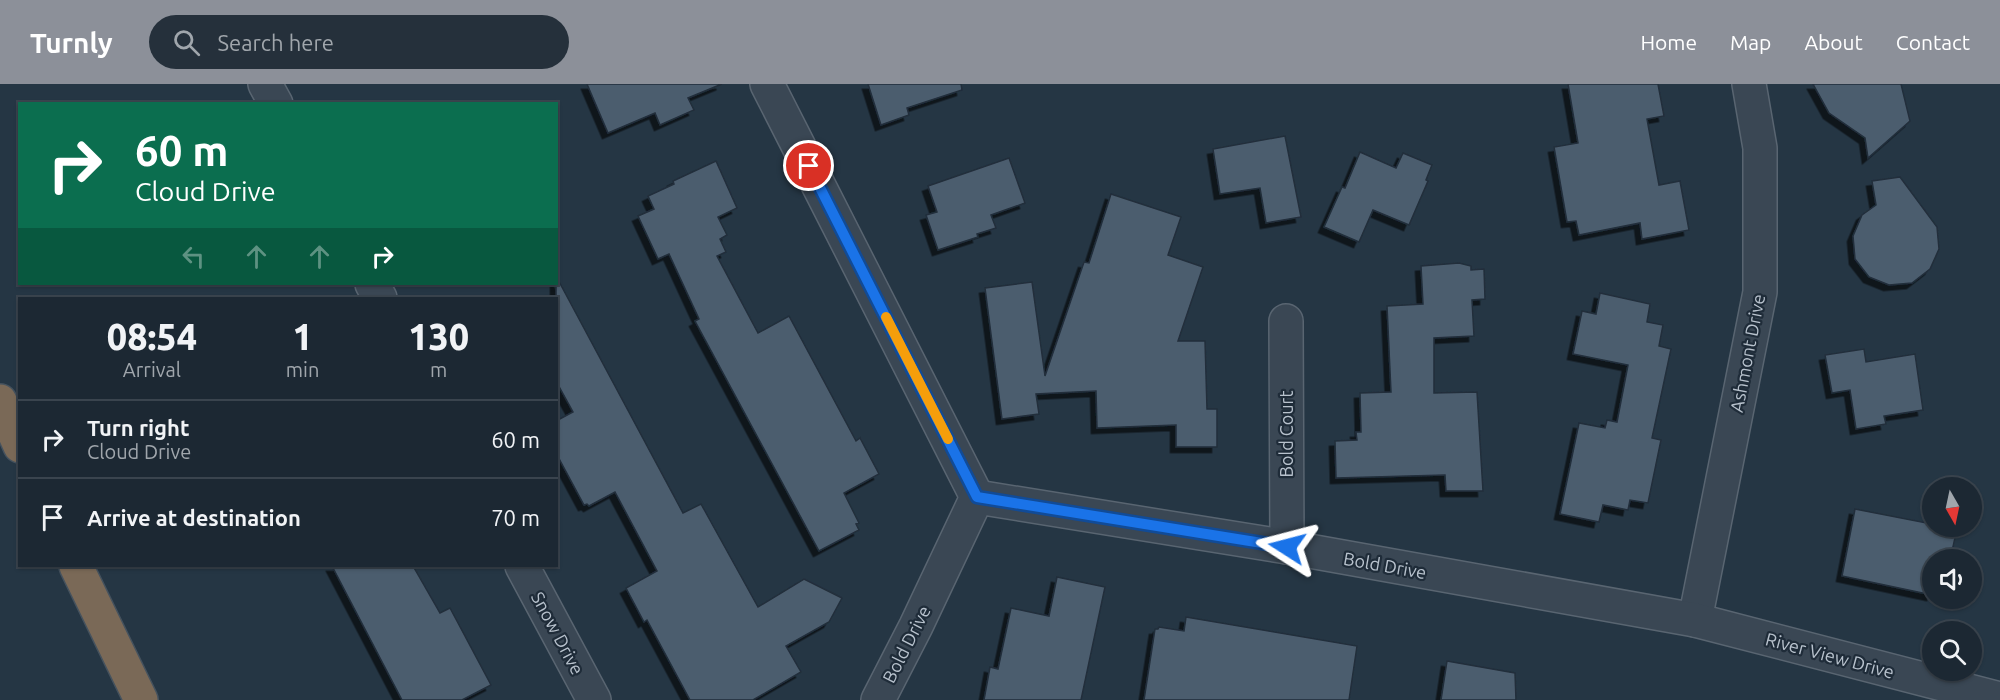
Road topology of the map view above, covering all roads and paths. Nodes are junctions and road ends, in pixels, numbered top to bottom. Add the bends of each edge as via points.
1 (265, 84) edge
2 (767, 84) edge
3 (1749, 84) edge
4 (275, 102) edge
5 (1286, 321) dead end
6 (0, 401) edge
7 (18, 442) edge
8 (977, 497) junction
9 (1287, 547) junction
10 (76, 567) edge
11 (523, 567) edge
12 (1695, 620) junction
13 (2000, 699) edge
14 (141, 700) edge
15 (594, 700) edge
16 (878, 700) edge

1 - 4 street
2 - 8 street
3 - 12 street, Ashmont Drive via 1760,148 1760,292
5 - 9 street, Bold Court
6 - 7 highway
8 - 9 street, Bold Drive
8 - 16 street, Bold Drive
9 - 12 street, Bold Drive
10 - 14 highway
11 - 15 street, Snow Drive
12 - 13 street, River View Drive

